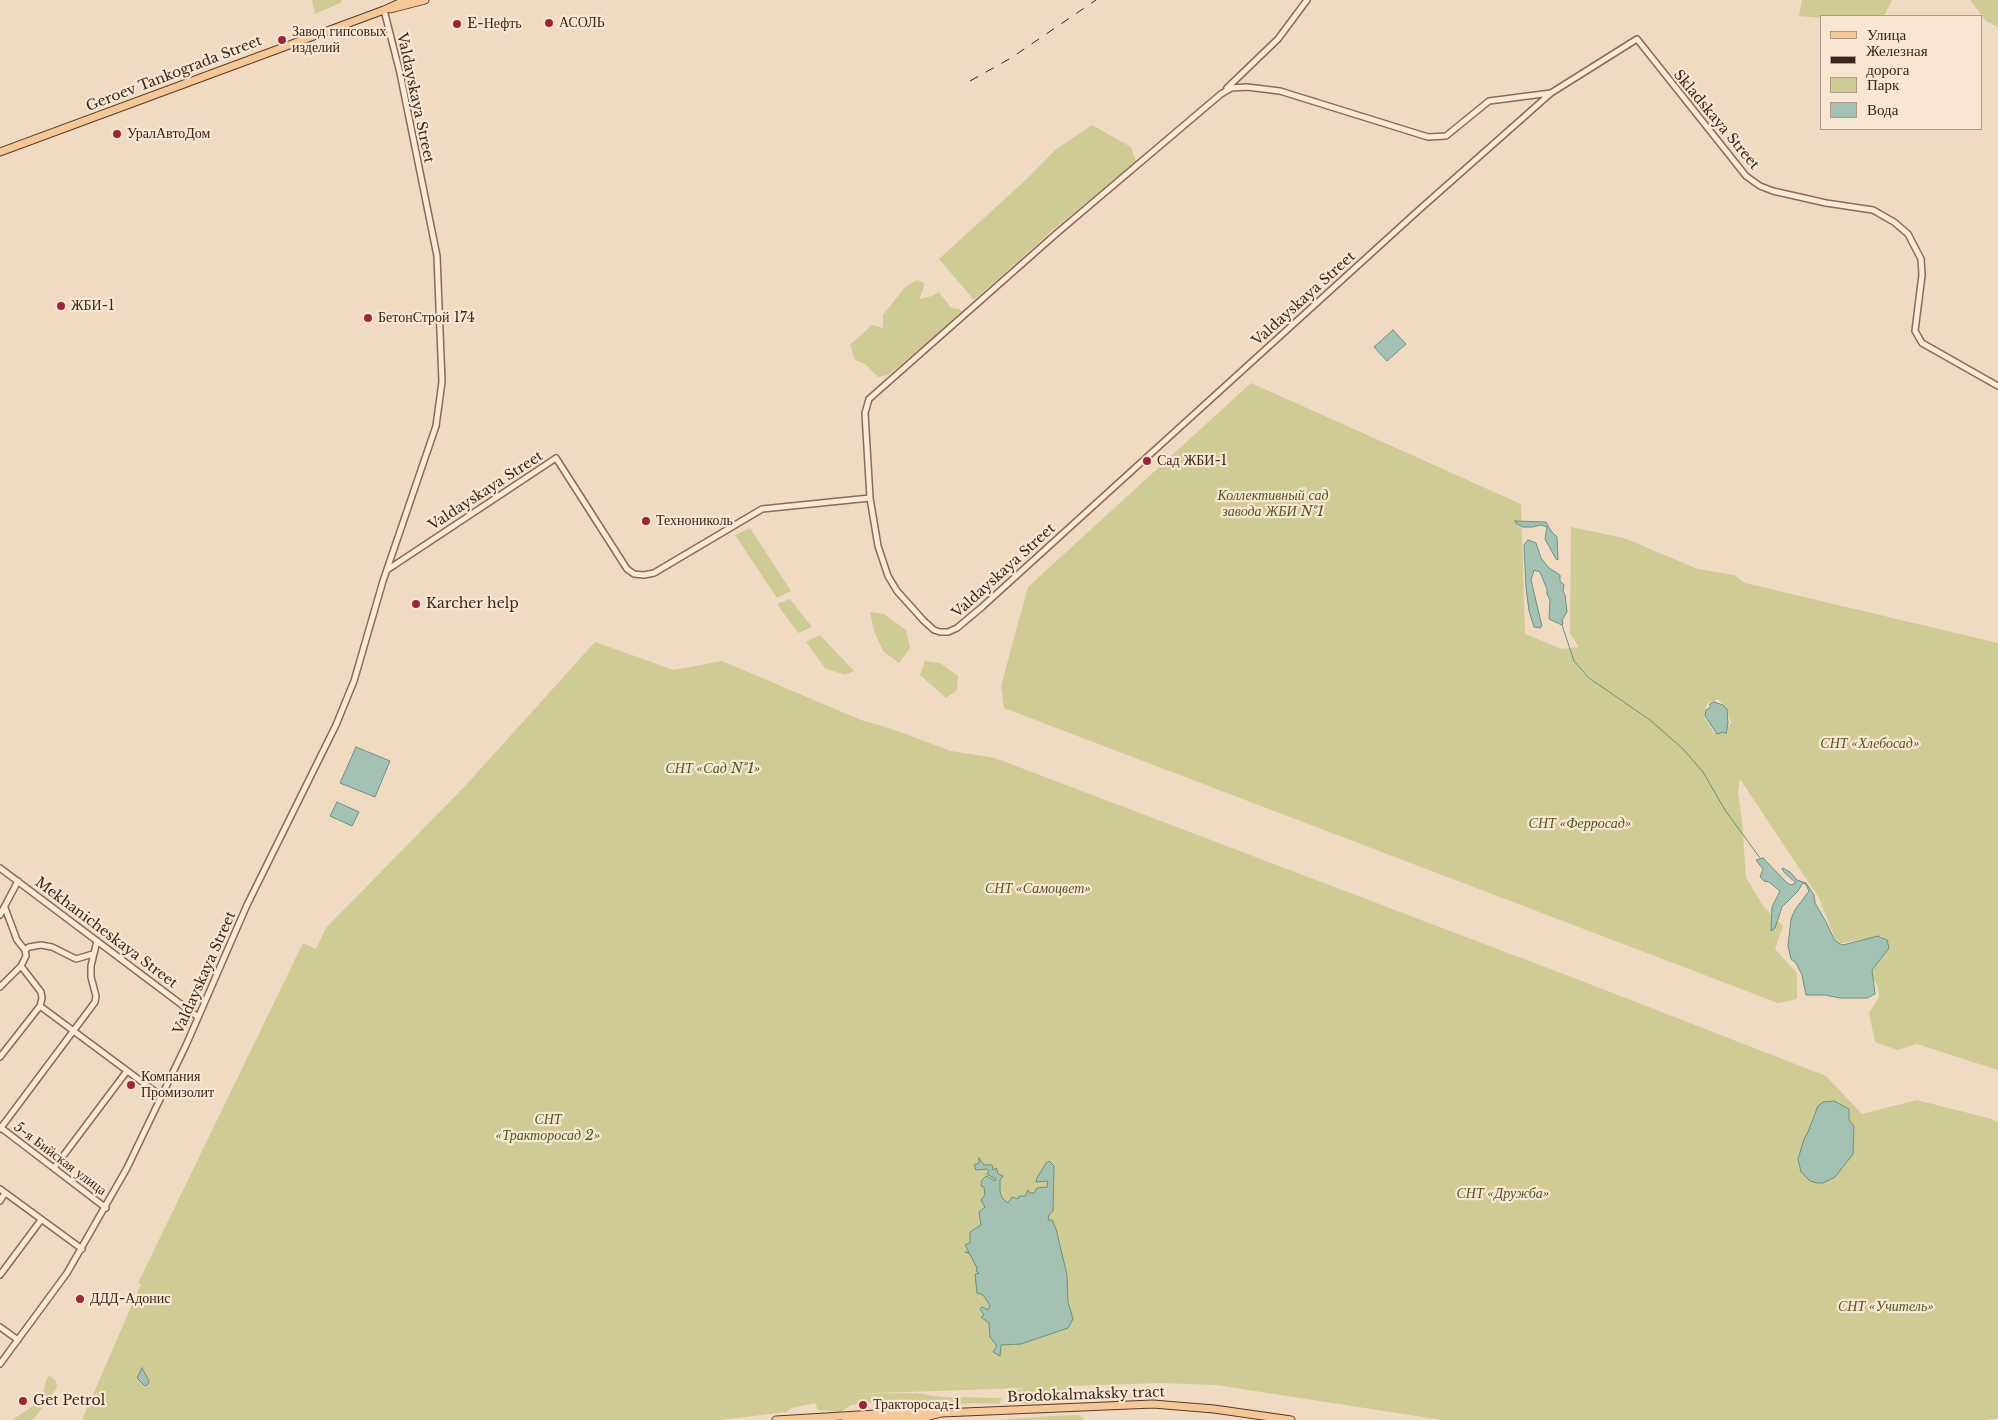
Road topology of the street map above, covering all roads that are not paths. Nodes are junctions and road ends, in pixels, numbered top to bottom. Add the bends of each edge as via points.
1 (406, 0) edge
2 (425, 0) edge
3 (1307, 0) edge
4 (384, 10) junction
5 (1552, 93) junction
6 (1221, 94) junction
7 (0, 152) edge
8 (1998, 386) edge
9 (870, 498) junction
10 (387, 570) junction
11 (0, 868) edge
12 (18, 882) junction
13 (5, 908) junction
14 (0, 915) edge
15 (97, 941) junction
16 (25, 950) junction
17 (93, 954) junction
18 (21, 966) junction
19 (0, 987) edge
20 (40, 1006) junction
21 (198, 1017) junction
22 (74, 1031) junction
23 (0, 1057) edge
24 (127, 1071) junction
25 (161, 1096) junction
26 (0, 1128) edge
27 (54, 1168) junction
28 (0, 1189) edge
29 (5, 1193) junction
30 (0, 1201) edge
31 (106, 1208) junction
32 (41, 1220) junction
33 (82, 1249) junction
34 (0, 1275) edge
35 (0, 1327) edge
36 (18, 1340) junction
37 (0, 1364) edge
38 (942, 1414) junction
39 (776, 1420) edge
40 (846, 1420) edge
41 (1291, 1420) edge

1 - 4 main road, Geroev Tankograda Street
2 - 4 main road, Geroev Tankograda Street
3 - 6 street via 1278,39
4 - 7 main road, Geroev Tankograda Street
4 - 10 street, Valdayskaya Street via 437,256 442,382 436,426
5 - 6 street, Skladskaya Street via 1489,100 1446,136 1428,137 1280,91 1247,87 1231,88
5 - 8 street, Skladskaya Street via 1637,40 1746,176 1773,191 1873,210 1908,234 1920,259 1922,275 1915,331 1922,343
5 - 9 street, Valdayskaya Street via 957,628 948,632 934,630 898,591 883,565
6 - 9 street via 1056,233 869,398 865,414
9 - 10 street, Valdayskaya Street via 762,509 654,573 639,575 627,568 556,458
10 - 21 street, Valdayskaya Street via 354,681 336,724 247,905
11 - 12 street, Mekhanicheskaya Street
12 - 13 street
12 - 15 street, Mekhanicheskaya Street
13 - 14 street
13 - 16 street via 17,940
15 - 17 street
15 - 21 street, Mekhanicheskaya Street
16 - 17 street via 29,947 52,947 76,959
16 - 18 street
17 - 22 street via 91,977 95,1002
18 - 19 street
18 - 20 street via 41,992
20 - 22 street
20 - 23 street
21 - 25 street, Valdayskaya Street
22 - 24 street
22 - 26 street
24 - 25 street
24 - 27 street
25 - 31 street, Valdayskaya Street
26 - 27 street, 5-я Бийская улица
27 - 31 street, 5-я Бийская улица
28 - 29 street
29 - 30 street
29 - 32 street
31 - 33 street, Valdayskaya Street
32 - 33 street
32 - 34 street
33 - 36 street, Valdayskaya Street
35 - 36 street
36 - 37 street, Valdayskaya Street
38 - 39 main road, Brodokalmaksky tract via 925,1411
38 - 40 main road, Brodokalmaksky tract
38 - 41 main road, Brodokalmaksky tract via 1154,1404

